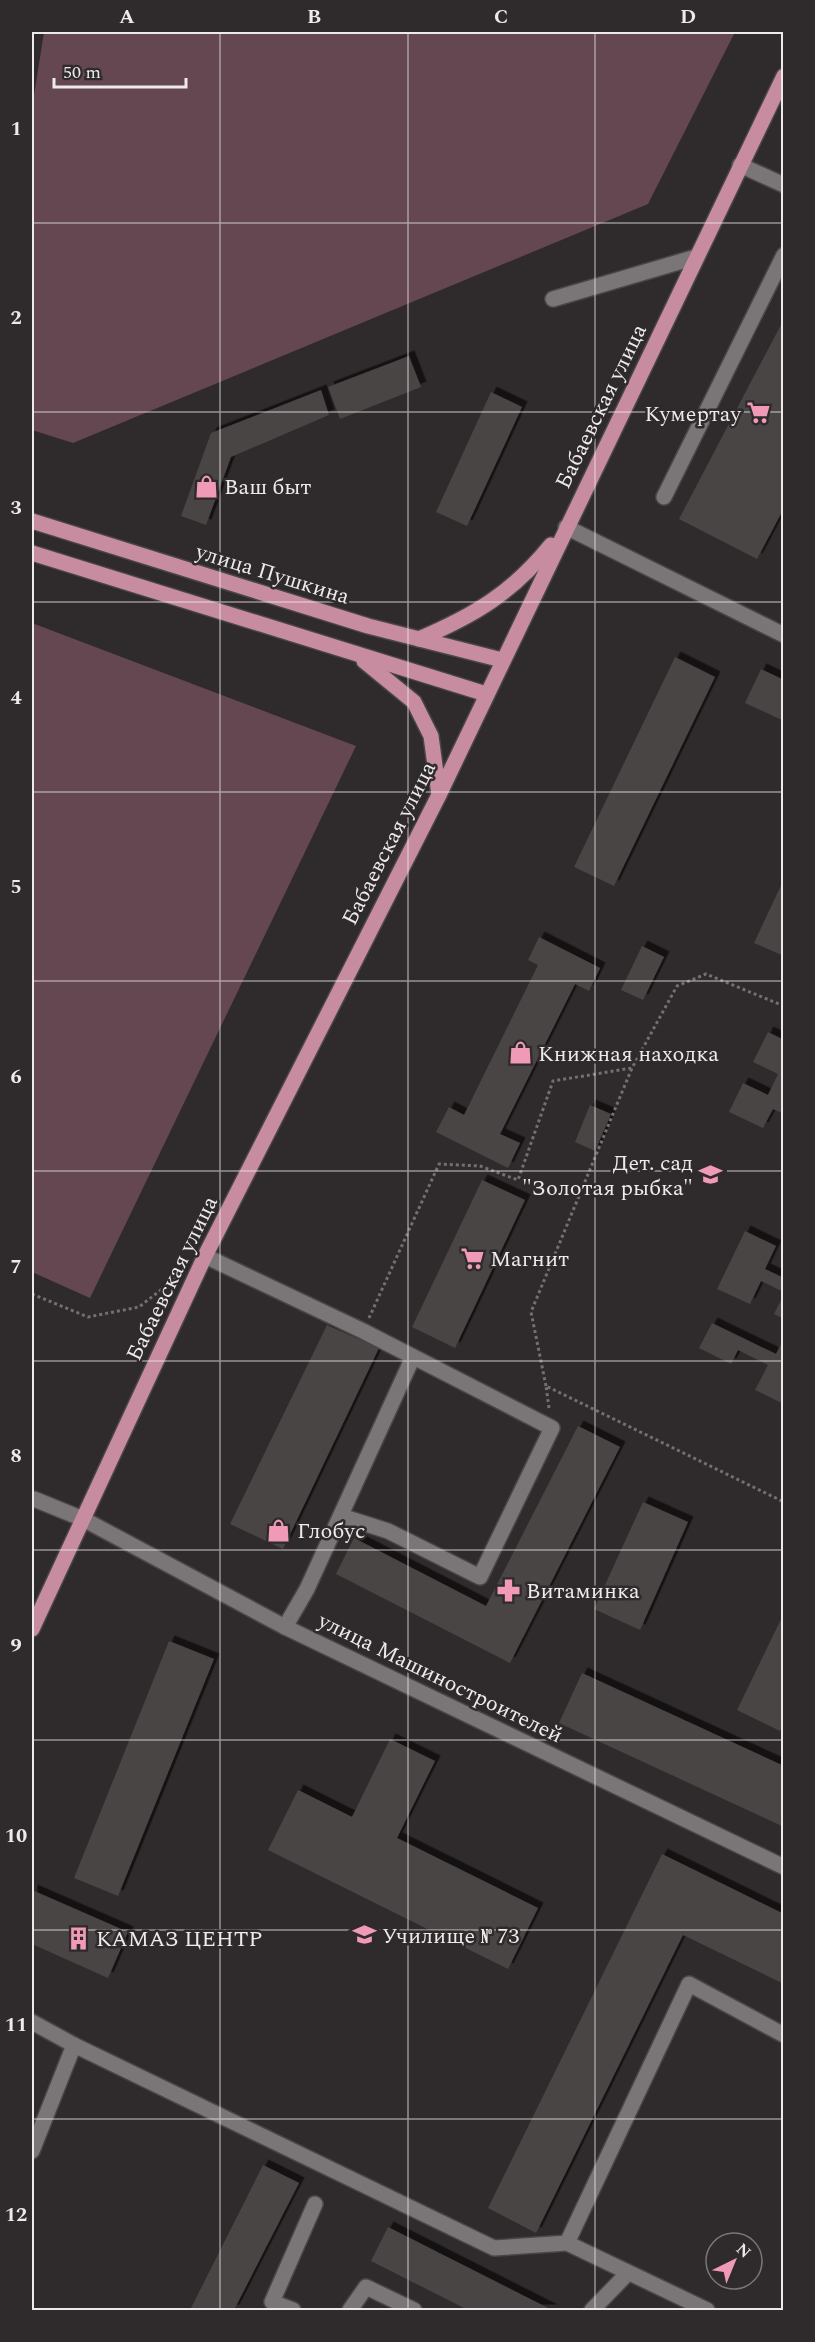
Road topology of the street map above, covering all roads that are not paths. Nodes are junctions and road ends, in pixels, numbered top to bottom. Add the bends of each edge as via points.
1 (782, 84) edge
2 (740, 165) junction
3 (783, 185) edge
4 (783, 255) edge
5 (696, 256) junction
6 (553, 299) dead end
7 (664, 497) dead end
8 (32, 521) edge
9 (567, 527) junction
10 (32, 553) edge
11 (783, 635) edge
12 (419, 639) junction
13 (357, 655) junction
14 (502, 660) junction
15 (486, 694) junction
16 (439, 795) junction
17 (205, 1256) junction
18 (414, 1357) junction
19 (34, 1499) dead end
20 (341, 1516) junction
21 (83, 1519) junction
22 (285, 1627) junction
23 (32, 1629) edge
24 (783, 1867) edge
25 (32, 2022) edge
26 (783, 2035) edge
27 (74, 2044) junction
28 (32, 2151) edge
29 (315, 2204) dead end
30 (567, 2243) junction
31 (628, 2273) junction
32 (293, 2310) edge
33 (350, 2310) edge
34 (414, 2310) edge
35 (592, 2310) edge
36 (707, 2310) edge

1 - 2 main road, Бабаевская улица
2 - 3 street
2 - 5 main road, Бабаевская улица
4 - 7 street
5 - 6 street
5 - 9 main road, Бабаевская улица
8 - 12 main road, улица Пушкина
9 - 11 street
9 - 12 main road via 532,569 500,596 461,621
9 - 14 main road, Бабаевская улица
10 - 13 main road
12 - 14 main road, улица Пушкина
13 - 15 main road
13 - 16 main road via 414,702 431,736
14 - 15 main road, Бабаевская улица
15 - 16 main road, Бабаевская улица
16 - 17 main road, Бабаевская улица
17 - 18 street
17 - 21 main road, Бабаевская улица
18 - 20 street
18 - 20 street via 552,1428 480,1578 388,1531
19 - 21 street, улица Машиностроителей
20 - 22 street
21 - 22 street, улица Машиностроителей
21 - 23 main road, Бабаевская улица
22 - 24 street, улица Машиностроителей
25 - 27 street
26 - 30 street via 689,1984
27 - 28 street
27 - 30 street via 494,2248
29 - 32 street via 272,2302
30 - 31 street
31 - 35 street
31 - 36 street
33 - 34 street via 366,2287

